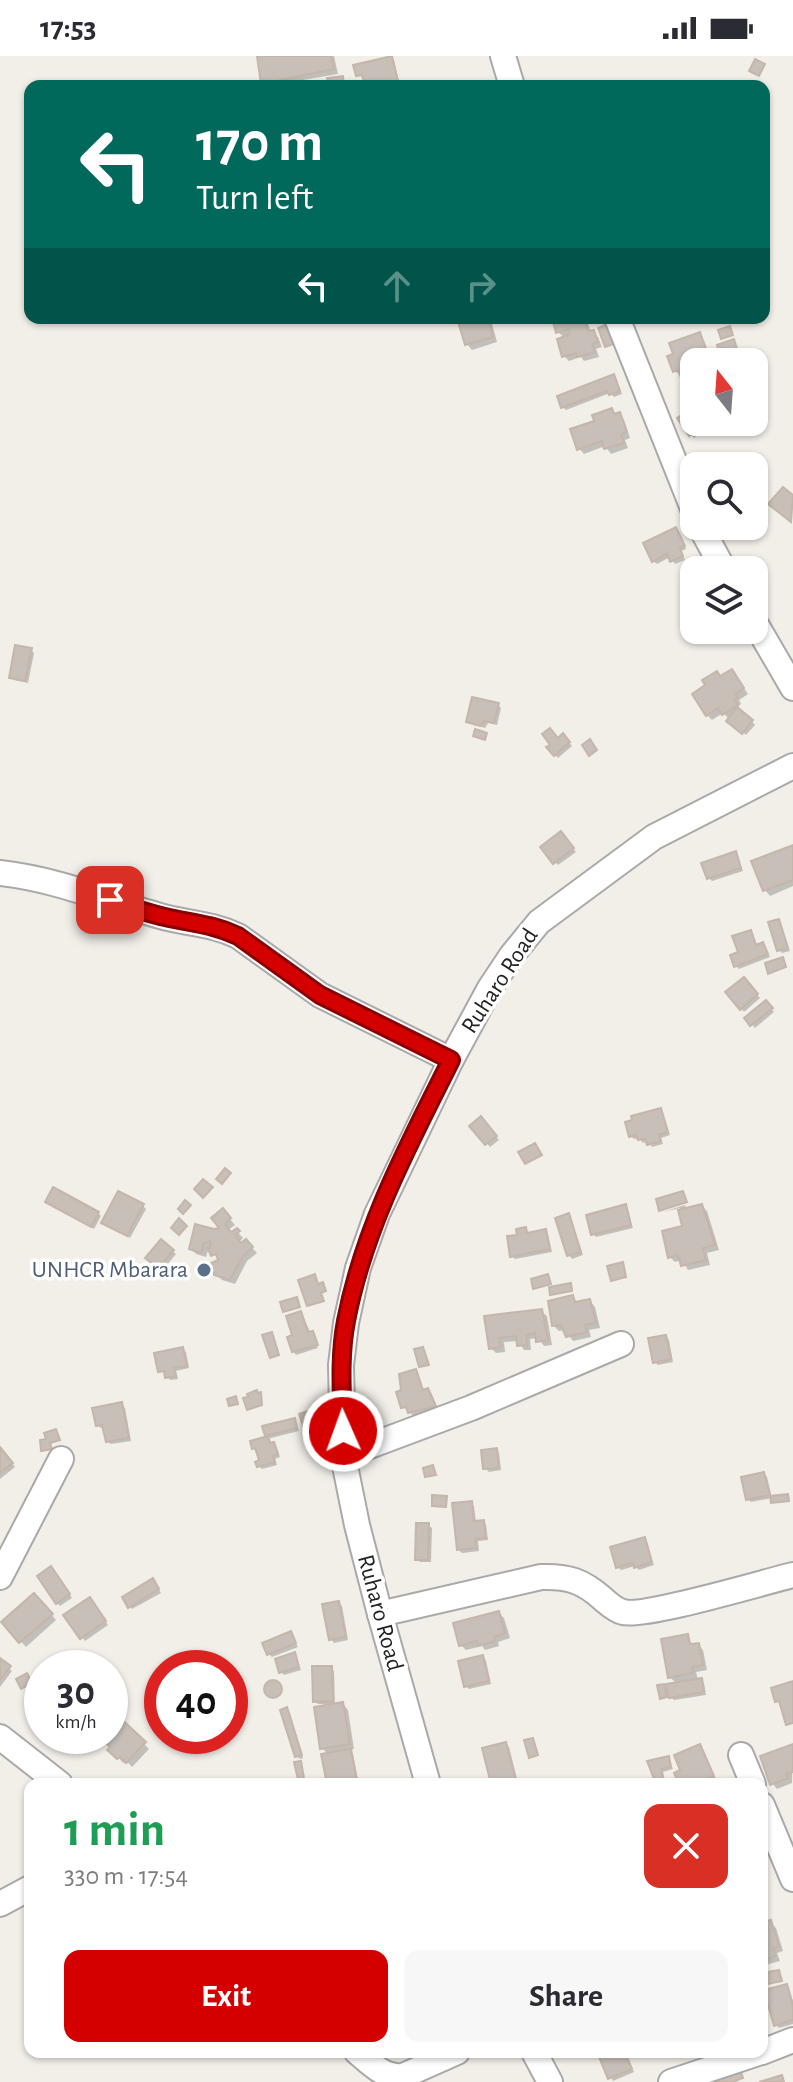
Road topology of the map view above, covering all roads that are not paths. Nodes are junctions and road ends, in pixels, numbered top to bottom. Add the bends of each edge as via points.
1 (503, 56) edge
2 (510, 80) edge
3 (619, 324) edge
4 (680, 476) edge
5 (767, 644) edge
6 (793, 688) edge
7 (793, 766) edge
8 (0, 873) edge
9 (451, 1060) junction
10 (621, 1344) dead end
11 (343, 1456) junction
12 (61, 1459) dead end
13 (793, 1575) edge
14 (0, 1577) edge
15 (380, 1614) junction
16 (0, 1737) edge
17 (741, 1755) dead end
18 (52, 1778) edge
19 (426, 1778) edge
20 (751, 1778) edge
21 (768, 1819) edge
22 (793, 1879) edge
23 (24, 1891) edge
24 (0, 1904) edge
25 (793, 2040) edge
26 (768, 2049) edge
27 (364, 2058) edge
28 (446, 2058) edge
29 (537, 2058) edge
30 (743, 2058) edge
31 (550, 2082) edge
32 (671, 2082) edge

1 - 2 street
3 - 4 street
5 - 6 street
7 - 9 street, Ruharo Road via 654,837 539,922 490,988
8 - 9 street via 38,878 166,918 223,929 320,995
9 - 11 street, Ruharo Road via 399,1164 358,1268 341,1365
10 - 11 street
11 - 15 street, Ruharo Road
12 - 14 street
13 - 15 street via 628,1613 580,1581 559,1576
15 - 19 street, Ruharo Road
16 - 18 street
17 - 20 street
21 - 22 street
23 - 24 street
25 - 26 street
27 - 28 street via 396,2077
29 - 31 street
30 - 32 street

